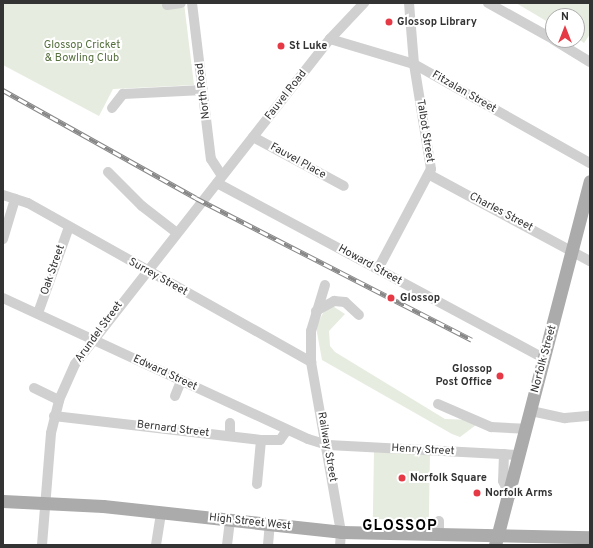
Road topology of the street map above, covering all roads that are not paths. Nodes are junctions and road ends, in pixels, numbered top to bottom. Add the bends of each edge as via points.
1 (181, 3) edge
2 (192, 3) edge
3 (364, 3) edge
4 (409, 3) edge
5 (488, 3) edge
6 (167, 5) dead end
7 (545, 35) edge
8 (330, 40) junction
9 (567, 48) edge
10 (590, 62) edge
11 (414, 64) junction
12 (203, 90) junction
13 (112, 108) dead end
14 (253, 136) junction
15 (590, 163) edge
16 (108, 172) dead end
17 (430, 175) junction
18 (590, 181) edge
19 (217, 183) junction
20 (344, 186) dead end
21 (3, 195) edge
22 (15, 199) junction
23 (69, 227) junction
24 (177, 233) junction
25 (3, 239) edge
26 (572, 251) junction
27 (590, 261) edge
28 (378, 270) junction
29 (147, 271) junction
30 (325, 285) dead end
31 (3, 298) edge
32 (315, 312) junction
33 (38, 313) junction
34 (359, 316) dead end
35 (94, 339) junction
36 (544, 358) junction
37 (311, 362) junction
38 (181, 380) junction
39 (34, 388) dead end
40 (175, 396) dead end
41 (59, 400) junction
42 (438, 404) dead end
43 (531, 411) junction
44 (54, 416) junction
45 (590, 416) edge
46 (230, 423) dead end
47 (525, 429) junction
48 (287, 430) junction
49 (230, 436) junction
50 (261, 440) junction
51 (328, 445) junction
52 (504, 454) junction
53 (518, 455) junction
54 (257, 484) dead end
55 (510, 496) junction
56 (3, 501) edge
57 (43, 501) junction
58 (160, 512) junction
59 (230, 519) junction
60 (439, 521) dead end
61 (270, 524) junction
62 (439, 534) junction
63 (340, 538) edge
64 (583, 539) edge
65 (496, 540) edge
66 (42, 545) edge
67 (156, 545) edge
68 (227, 545) edge
69 (268, 545) edge

1 - 6 street
2 - 12 street, North Road
3 - 8 street, Fauvel Road
4 - 11 street, Talbot Street
5 - 7 street
8 - 11 street, Fitzalan Street
8 - 14 street, Fauvel Road
9 - 10 street
11 - 15 street, Fitzalan Street
11 - 17 street, Talbot Street
12 - 13 street via 123,94
12 - 19 street, North Road via 211,159
14 - 19 street, Fauvel Road
14 - 20 street, Fauvel Place
16 - 24 street via 142,206
17 - 26 street, Charles Street
17 - 28 street, Talbot Street via 403,235
18 - 26 main road, Norfolk Street
19 - 24 street, Arundel Street
19 - 28 street, Howard Street
21 - 22 street, Surrey Street
22 - 23 street, Surrey Street
22 - 25 street
23 - 29 street, Surrey Street
23 - 33 street, Oak Street
24 - 29 street, Arundel Street
26 - 27 street, Charles Street
26 - 36 main road, Norfolk Street
28 - 36 street, Howard Street
29 - 35 street, Arundel Street
29 - 37 street, Surrey Street
30 - 32 street, Railway Street
31 - 33 street, Edward Street
32 - 34 street via 324,304 340,301 353,307
32 - 37 street, Railway Street
33 - 35 street, Edward Street
35 - 38 street, Edward Street
35 - 41 street, Arundel Street via 75,364
36 - 43 main road, Norfolk Street
37 - 51 street, Railway Street
38 - 40 street
38 - 48 street, Edward Street
39 - 41 street
41 - 44 street, Arundel Street
42 - 47 street via 501,429
43 - 45 street via 565,418
43 - 47 main road, Norfolk Street
44 - 49 street, Bernard Street
44 - 57 street, Arundel Street
46 - 49 street
47 - 53 main road, Norfolk Street
48 - 50 street, Bernard Street via 280,440
48 - 51 street, Edward Street
49 - 50 street, Bernard Street
50 - 54 street
51 - 52 street, Henry Street
51 - 63 street, Railway Street
52 - 53 street, Henry Street
52 - 55 street via 503,481
53 - 55 main road, Norfolk Street
55 - 65 main road, Norfolk Street
56 - 57 main road, High Street West
57 - 58 main road, High Street West
57 - 66 street, Arundel Street
58 - 59 main road, High Street West
58 - 67 street
59 - 61 main road, High Street West
59 - 68 street
60 - 62 street
61 - 63 main road, High Street West
61 - 69 street
62 - 63 main road, High Street West
62 - 65 main road, High Street West
64 - 65 main road, High Street West

